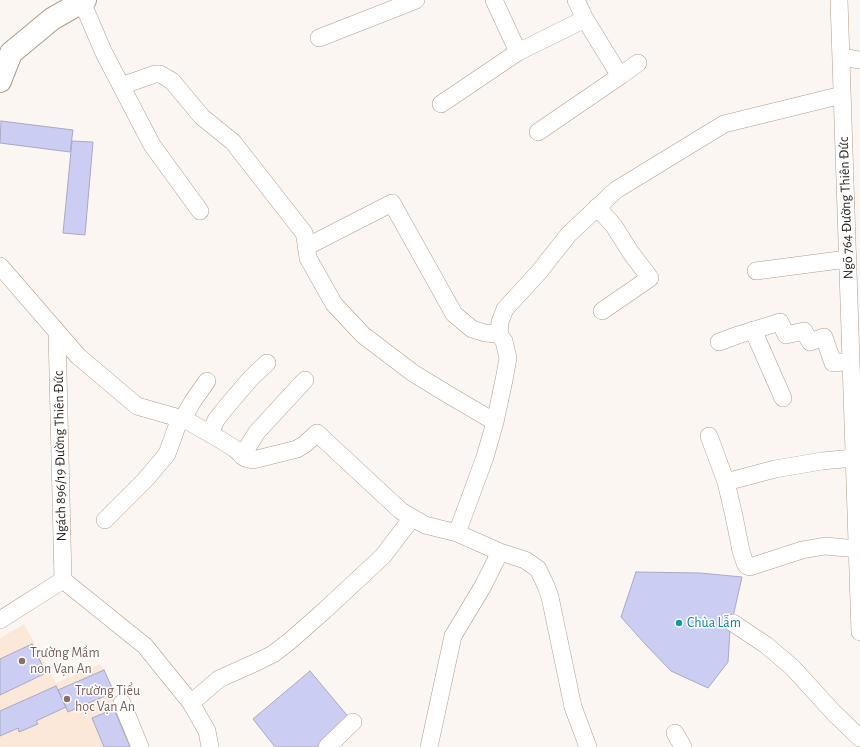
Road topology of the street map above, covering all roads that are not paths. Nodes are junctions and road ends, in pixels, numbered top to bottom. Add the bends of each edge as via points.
1 (416, 0) edge
2 (494, 0) edge
3 (576, 0) edge
4 (839, 0) edge
5 (83, 1) edge
6 (585, 19) junction
7 (319, 38) dead end
8 (518, 52) junction
9 (841, 57) junction
10 (860, 60) edge
11 (638, 63) dead end
12 (620, 76) junction
13 (0, 80) edge
14 (122, 86) junction
15 (842, 95) junction
16 (441, 104) dead end
17 (538, 132) dead end
18 (598, 207) junction
19 (200, 211) dead end
20 (306, 247) junction
21 (847, 259) junction
22 (0, 266) edge
23 (756, 271) dead end
24 (602, 311) dead end
25 (753, 330) junction
26 (57, 332) junction
27 (499, 334) junction
28 (719, 342) dead end
29 (851, 360) junction
30 (267, 363) dead end
31 (306, 380) dead end
32 (208, 381) dead end
33 (783, 398) dead end
34 (181, 418) junction
35 (495, 422) junction
36 (210, 434) junction
37 (709, 436) dead end
38 (242, 456) junction
39 (854, 458) junction
40 (726, 482) junction
41 (412, 518) junction
42 (105, 520) dead end
43 (456, 533) junction
44 (857, 549) junction
45 (500, 552) junction
46 (63, 580) junction
47 (0, 620) edge
48 (733, 623) dead end
49 (860, 632) edge
50 (122, 703) dead end
51 (191, 703) junction
52 (353, 722) dead end
53 (860, 738) edge
54 (140, 747) edge
55 (210, 747) edge
56 (327, 747) edge
57 (429, 747) edge
58 (588, 747) edge

1 - 7 street
2 - 8 street
3 - 6 street
4 - 9 street, Ngõ 764 Đường Thiên Đức
5 - 13 main road via 52,18 11,53
5 - 14 street via 104,53
6 - 8 street
6 - 12 street
8 - 16 street
9 - 10 street
9 - 15 street, Ngõ 764 Đường Thiên Đức
11 - 12 street
12 - 17 street
14 - 19 street via 152,145
14 - 20 street via 155,74 172,81 199,114 233,142 304,233
15 - 18 street via 724,124 616,190
15 - 21 street, Ngõ 764 Đường Thiên Đức
18 - 24 street via 650,278
18 - 27 street via 569,234 539,272 505,308
20 - 27 street via 392,203 454,314 472,329
20 - 35 street via 308,258 334,304 363,335 413,373
21 - 23 street
21 - 29 street, Ngõ 764 Đường Thiên Đức
22 - 26 street
25 - 28 street
25 - 29 street via 780,322 786,335 804,330 810,342 824,337 833,363
25 - 33 street
26 - 34 street via 78,356 137,406
26 - 46 street, Ngách 896/19 Đường Thiên Đức
27 - 35 street via 504,341 508,358
29 - 39 street, Ngõ 764 Đường Thiên Đức
30 - 36 street via 227,406 216,420
31 - 38 street via 257,432
32 - 34 street
34 - 36 street
34 - 42 street via 167,454
35 - 43 street via 485,457
36 - 38 street
37 - 40 street
38 - 41 street via 254,460 297,449 317,432 401,511
39 - 40 street via 775,469
39 - 44 street, Ngõ 764 Đường Thiên Đức
40 - 44 street via 741,552 747,566 825,546
41 - 43 street via 425,525
41 - 51 street via 383,556 290,641 273,654 219,680
43 - 45 street
44 - 49 street, Ngõ 764 Đường Thiên Đức
45 - 57 street via 453,636
45 - 58 street via 525,560 538,569 546,586 573,707
46 - 47 street
46 - 51 street via 145,646
48 - 53 street via 766,645 792,667
50 - 54 street
51 - 55 street via 206,731
52 - 56 street

